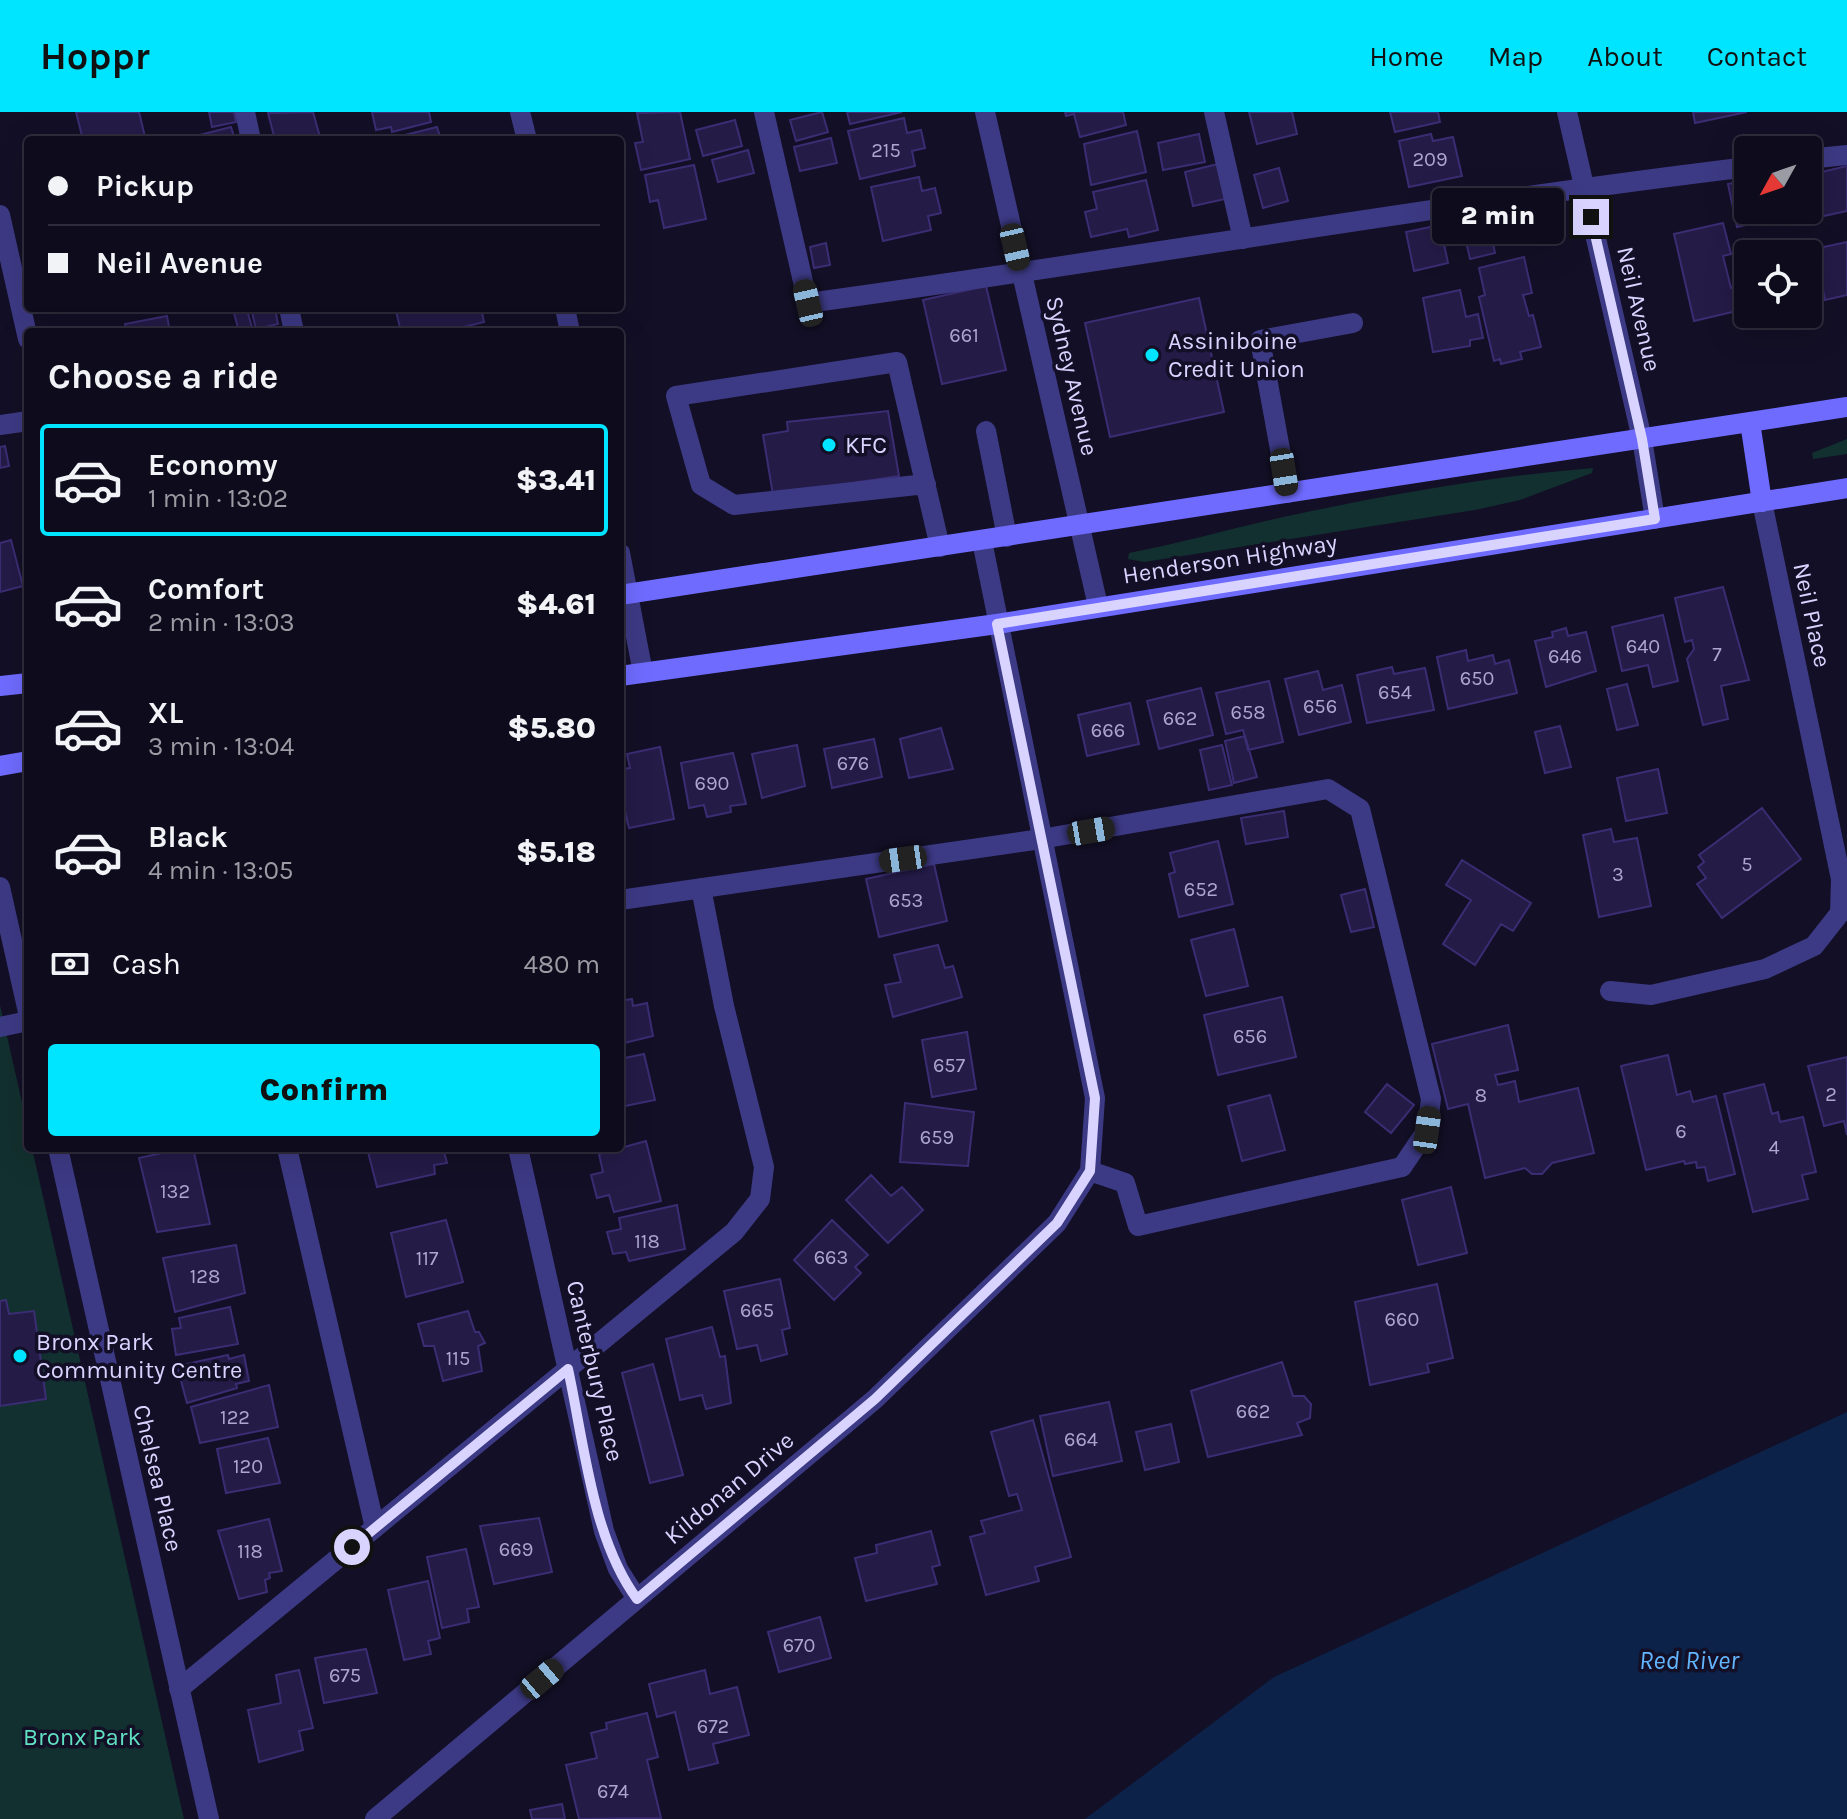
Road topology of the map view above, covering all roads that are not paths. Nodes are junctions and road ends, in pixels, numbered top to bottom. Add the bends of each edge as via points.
1 (245, 112) edge
2 (520, 112) edge
3 (764, 112) edge
4 (985, 112) edge
5 (1214, 112) edge
6 (1567, 112) edge
7 (250, 136) edge
8 (526, 136) edge
9 (1847, 155) edge
10 (1822, 158) edge
11 (1734, 169) edge
12 (1584, 186) junction
13 (0, 215) edge
14 (1243, 239) junction
15 (1021, 274) junction
16 (1353, 323) dead end
17 (26, 328) edge
18 (1847, 407) edge
19 (24, 422) edge
20 (1750, 422) junction
21 (0, 425) edge
22 (986, 431) dead end
23 (1642, 439) junction
24 (926, 484) junction
25 (1847, 488) edge
26 (1288, 493) junction
27 (1762, 502) junction
28 (1655, 519) junction
29 (1081, 525) junction
30 (1007, 537) junction
31 (982, 541) junction
32 (940, 547) junction
33 (625, 595) edge
34 (1098, 606) junction
35 (997, 624) junction
36 (643, 673) junction
37 (624, 675) edge
38 (24, 683) edge
39 (0, 686) edge
40 (24, 762) edge
41 (0, 766) edge
42 (1041, 839) junction
43 (0, 887) edge
44 (701, 888) junction
45 (624, 899) edge
46 (24, 987) edge
47 (1610, 991) dead end
48 (24, 1022) edge
49 (0, 1027) edge
50 (59, 1152) edge
51 (288, 1152) edge
52 (519, 1152) edge
53 (1090, 1171) junction
54 (568, 1369) junction
55 (375, 1528) junction
56 (637, 1599) junction
57 (179, 1689) junction
58 (209, 1819) edge
59 (375, 1819) edge

1 - 7 street
2 - 8 street
3 - 15 street via 808,303
4 - 15 street, Sydney Avenue
5 - 14 street
6 - 12 street, Neil Avenue
9 - 10 street
11 - 12 street
12 - 14 street
12 - 23 street, Neil Avenue
13 - 17 street
14 - 15 street
15 - 29 street, Sydney Avenue
16 - 26 street via 1260,340
18 - 20 main road
19 - 21 street
20 - 23 main road
20 - 27 main road
22 - 30 street
23 - 26 main road
23 - 28 street, Neil Avenue
24 - 24 street via 897,362 676,396 701,485 734,505
24 - 32 street
25 - 27 main road, Henderson Highway
26 - 29 main road
27 - 28 main road, Henderson Highway
27 - 47 street, Neil Place via 1841,879 1840,913 1814,946 1765,969 1651,995
28 - 34 main road, Henderson Highway
29 - 30 main road
29 - 34 street, Sydney Avenue
30 - 31 main road
31 - 32 main road
31 - 35 street, Kildonan Drive
32 - 33 main road
33 - 36 street
34 - 35 main road, Henderson Highway
35 - 36 main road, Henderson Highway
35 - 42 street, Kildonan Drive
36 - 37 main road, Henderson Highway
38 - 39 main road
40 - 41 main road
42 - 44 street
42 - 53 street, Kildonan Drive via 1095,1098
42 - 53 street via 1328,789 1360,809 1431,1099 1427,1130 1402,1167 1138,1226 1125,1183
43 - 46 street
44 - 45 street
44 - 54 street via 761,1151 760,1199 734,1232
48 - 49 street
50 - 57 street, Chelsea Place
51 - 55 street
52 - 54 street, Canterbury Place
53 - 56 street, Kildonan Drive via 1057,1223 875,1399
54 - 55 street
54 - 56 street, Canterbury Place via 604,1531
55 - 57 street
56 - 59 street, Kildonan Drive
57 - 58 street, Chelsea Place

